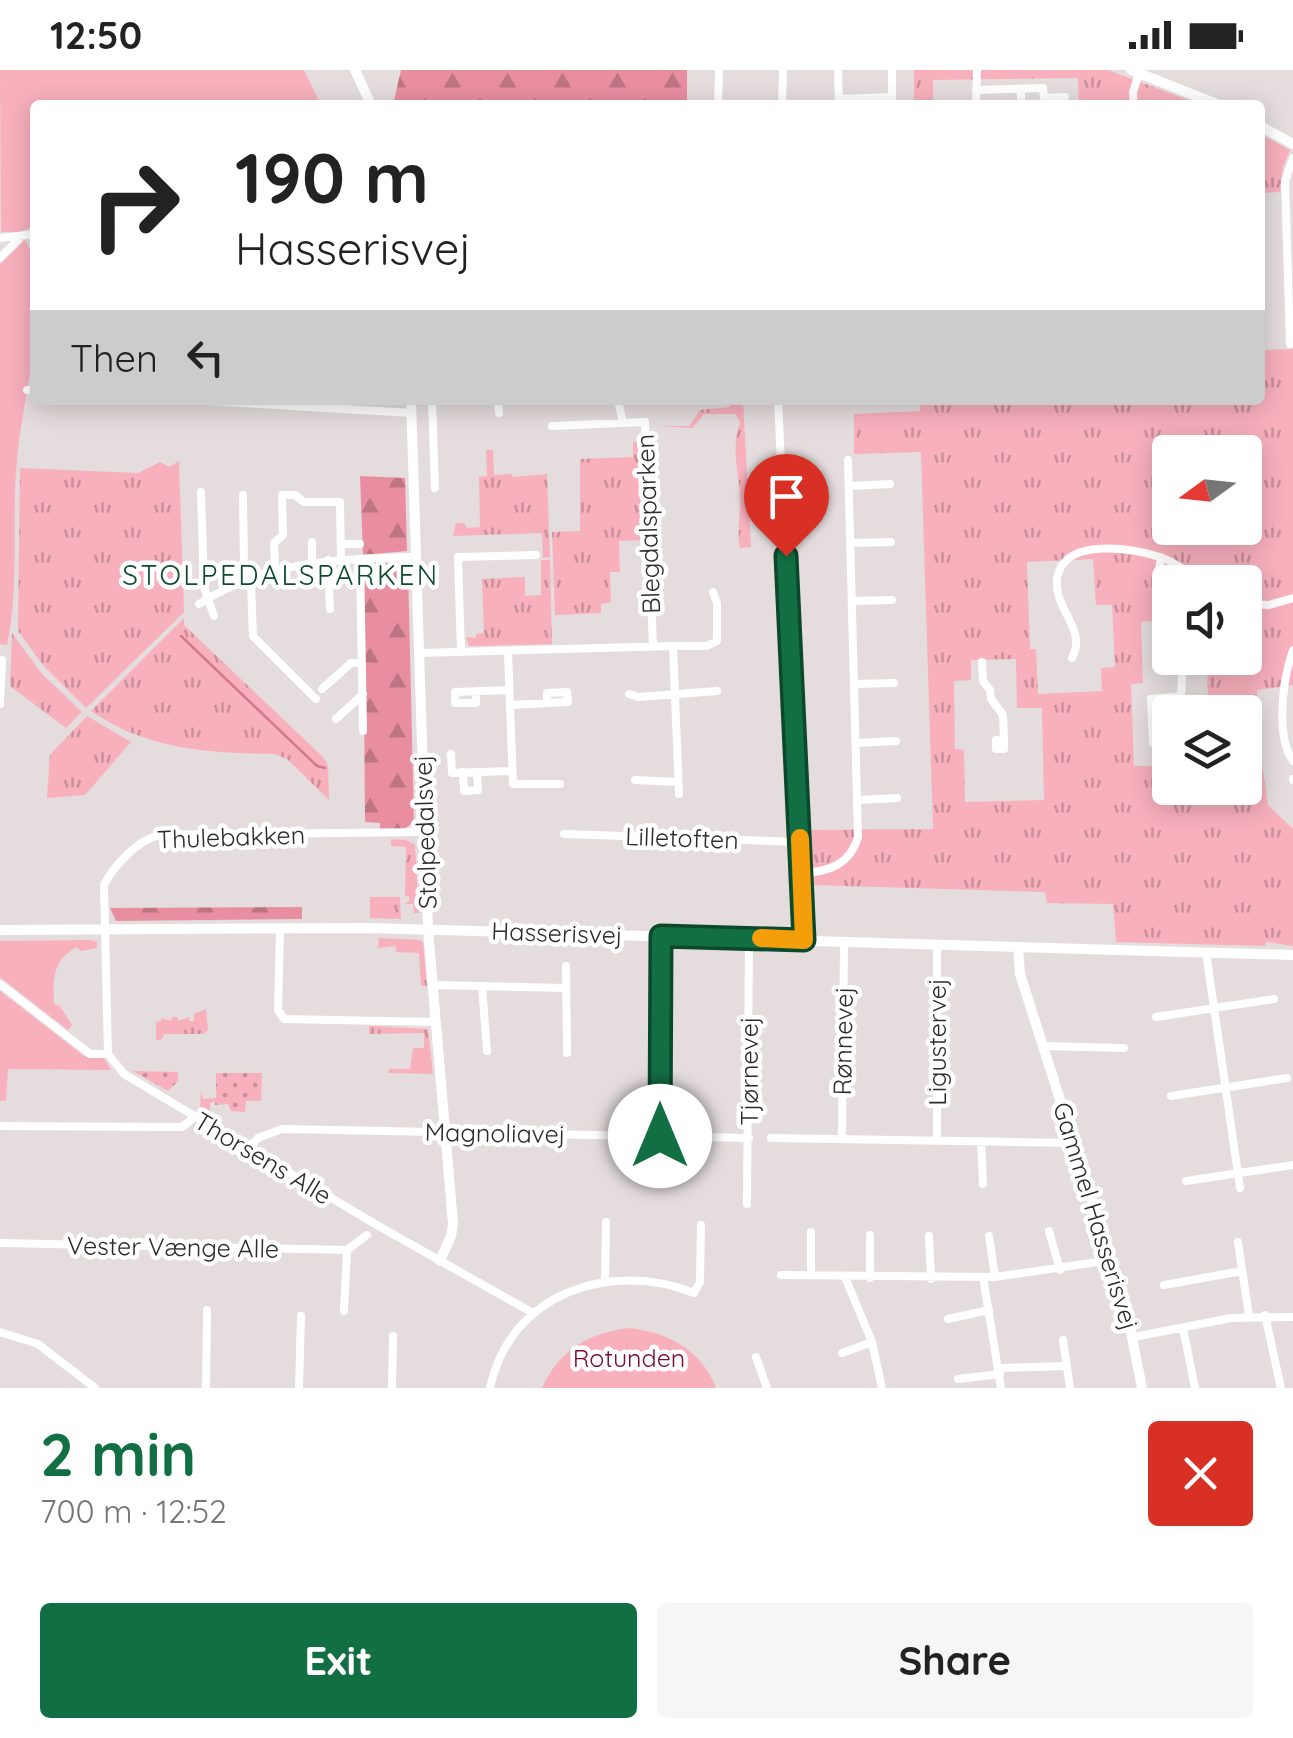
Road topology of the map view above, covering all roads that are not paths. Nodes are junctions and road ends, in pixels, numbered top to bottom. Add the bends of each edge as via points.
1 (355, 70) edge
2 (718, 70) edge
3 (782, 70) edge
4 (838, 70) edge
5 (892, 70) edge
6 (977, 70) edge
7 (1135, 71) edge
8 (1021, 89) junction
9 (976, 90) junction
10 (1065, 96) dead end
11 (369, 100) edge
12 (718, 100) edge
13 (782, 100) edge
14 (839, 100) edge
15 (892, 100) edge
16 (976, 100) edge
17 (1021, 100) edge
18 (1134, 100) edge
19 (1207, 100) edge
20 (1265, 129) edge
21 (1293, 144) edge
22 (1293, 158) edge
23 (1290, 227) edge
24 (30, 235) edge
25 (0, 238) edge
26 (21, 238) junction
27 (0, 258) edge
28 (1290, 344) dead end
29 (275, 405) edge
30 (412, 405) edge
31 (432, 405) edge
32 (498, 405) edge
33 (619, 405) edge
34 (778, 405) edge
35 (412, 413) junction
36 (499, 414) dead end
37 (623, 423) junction
38 (552, 426) dead end
39 (848, 460) dead end
40 (890, 484) dead end
41 (849, 486) junction
42 (435, 488) dead end
43 (201, 492) dead end
44 (242, 495) dead end
45 (312, 542) dead end
46 (891, 542) dead end
47 (341, 544) junction
48 (360, 544) dead end
49 (850, 544) junction
50 (536, 555) dead end
51 (416, 557) junction
52 (1160, 557) junction
53 (328, 560) junction
54 (342, 560) junction
55 (360, 560) junction
56 (312, 561) junction
57 (1159, 565) edge
58 (1176, 565) edge
59 (275, 568) junction
60 (248, 578) junction
61 (714, 592) dead end
62 (209, 598) junction
63 (1291, 599) edge
64 (892, 600) dead end
65 (852, 601) junction
66 (200, 604) dead end
67 (1262, 605) edge
68 (330, 609) dead end
69 (1293, 612) edge
70 (214, 616) dead end
71 (653, 646) junction
72 (672, 646) junction
73 (508, 650) junction
74 (1293, 650) edge
75 (461, 652) junction
76 (419, 653) junction
77 (1072, 658) dead end
78 (2, 660) edge
79 (982, 662) dead end
80 (362, 663) junction
81 (894, 683) dead end
82 (854, 684) junction
83 (322, 689) dead end
84 (510, 690) junction
85 (476, 691) dead end
86 (717, 691) dead end
87 (363, 694) junction
88 (629, 694) dead end
89 (674, 695) junction
90 (316, 699) dead end
91 (1152, 700) edge
92 (547, 703) dead end
93 (0, 704) edge
94 (510, 704) junction
95 (336, 720) dead end
96 (363, 731) dead end
97 (1004, 739) dead end
98 (896, 741) dead end
99 (856, 743) junction
100 (1152, 743) edge
101 (452, 754) dead end
102 (1293, 761) edge
103 (512, 771) junction
104 (464, 772) junction
105 (478, 772) junction
106 (635, 780) dead end
107 (677, 782) junction
108 (560, 784) dead end
109 (679, 794) dead end
110 (897, 798) dead end
111 (858, 800) junction
112 (424, 832) junction
113 (564, 834) dead end
114 (800, 842) junction
115 (802, 873) junction
116 (280, 929) junction
117 (0, 930) edge
118 (104, 930) junction
119 (428, 930) junction
120 (661, 936) junction
121 (749, 938) junction
122 (804, 940) junction
123 (844, 942) junction
124 (936, 944) junction
125 (1018, 947) junction
126 (1206, 952) junction
127 (1293, 954) edge
128 (566, 966) dead end
129 (0, 984) edge
130 (433, 985) junction
131 (482, 986) junction
132 (566, 988) junction
133 (1274, 999) dead end
134 (1214, 1008) junction
135 (1156, 1017) dead end
136 (436, 1022) junction
137 (1044, 1046) junction
138 (1124, 1048) dead end
139 (487, 1051) dead end
140 (567, 1053) dead end
141 (108, 1054) junction
142 (1287, 1078) dead end
143 (1226, 1088) junction
144 (1171, 1096) dead end
145 (195, 1117) junction
146 (0, 1126) edge
147 (446, 1132) junction
148 (660, 1136) junction
149 (749, 1138) junction
150 (772, 1138) dead end
151 (842, 1139) junction
152 (937, 1141) junction
153 (981, 1142) junction
154 (1074, 1143) junction
155 (248, 1149) junction
156 (1293, 1165) edge
157 (1238, 1173) junction
158 (1186, 1181) dead end
159 (983, 1184) dead end
160 (1240, 1188) dead end
161 (747, 1204) dead end
162 (606, 1222) dead end
163 (701, 1225) dead end
164 (1049, 1231) dead end
165 (812, 1232) dead end
166 (367, 1235) dead end
167 (870, 1235) dead end
168 (929, 1236) dead end
169 (989, 1236) dead end
170 (1238, 1242) dead end
171 (0, 1243) edge
172 (347, 1250) junction
173 (1111, 1260) junction
174 (440, 1261) junction
175 (1060, 1270) junction
176 (1242, 1271) junction
177 (781, 1276) dead end
178 (811, 1276) junction
179 (845, 1277) junction
180 (982, 1277) junction
181 (995, 1277) junction
182 (870, 1278) junction
183 (930, 1278) junction
184 (605, 1281) junction
185 (1164, 1284) dead end
186 (207, 1310) dead end
187 (989, 1310) junction
188 (344, 1311) dead end
189 (534, 1314) junction
190 (300, 1316) dead end
191 (1249, 1316) junction
192 (1265, 1316) junction
193 (1293, 1317) edge
194 (948, 1319) dead end
195 (1182, 1328) junction
196 (0, 1332) edge
197 (393, 1336) dead end
198 (1134, 1337) junction
199 (1063, 1340) dead end
200 (872, 1342) junction
201 (842, 1353) dead end
202 (756, 1356) dead end
203 (1067, 1366) junction
204 (1000, 1371) junction
205 (958, 1379) dead end
206 (95, 1388) edge
207 (206, 1388) edge
208 (300, 1388) edge
209 (392, 1388) edge
210 (490, 1388) edge
211 (767, 1388) edge
212 (882, 1388) edge
213 (1001, 1388) edge
214 (1070, 1388) edge
215 (1142, 1388) edge
216 (1195, 1388) edge
217 (1280, 1388) edge

1 - 11 street
2 - 12 street
3 - 13 street
4 - 14 street
5 - 15 street
6 - 9 street
7 - 18 street
7 - 19 street
8 - 9 street
8 - 10 street via 1043,88 1044,98
8 - 17 street
9 - 16 street
20 - 21 street
22 - 23 street via 1285,181
23 - 28 street
24 - 26 street
25 - 26 street
26 - 27 street
29 - 35 street
30 - 35 street, Stolpedalsvej
31 - 42 street
32 - 36 street
33 - 37 street, Blegdalsparken
34 - 114 street
35 - 51 street, Stolpedalsvej
37 - 38 street, Blegdalsparken
37 - 71 street, Blegdalsparken via 645,422
39 - 41 street
40 - 41 street
41 - 49 street
43 - 62 street
44 - 60 street
45 - 56 street
46 - 49 street
47 - 48 street
47 - 54 street
47 - 59 street via 340,502 282,495
49 - 65 street
50 - 75 street via 458,557
51 - 55 street
51 - 76 street, Stolpedalsvej
52 - 57 street
52 - 58 street
52 - 77 street via 1088,551 1063,564 1057,595 1077,638
53 - 54 street
53 - 56 street
53 - 68 street
54 - 55 street
55 - 80 street
56 - 59 street
59 - 60 street
60 - 62 street
60 - 90 street via 253,636
61 - 72 street, Blegdalsparken via 717,641
62 - 66 street
62 - 70 street
63 - 67 street
63 - 69 street
64 - 65 street
65 - 82 street
71 - 72 street, Blegdalsparken
71 - 73 street, Blegdalsparken
72 - 89 street, Blegdalsparken
73 - 75 street, Blegdalsparken
73 - 84 street
74 - 102 street via 1284,682 1285,744
75 - 76 street, Blegdalsparken
76 - 112 street, Stolpedalsvej
78 - 93 street
79 - 97 street via 990,700 1003,715
80 - 83 street via 351,663
80 - 87 street
81 - 82 street
82 - 99 street
84 - 85 street
84 - 94 street
86 - 89 street
87 - 95 street
87 - 96 street
88 - 89 street
89 - 107 street, Blegdalsparken
91 - 100 street
92 - 94 street
94 - 103 street
98 - 99 street
99 - 111 street
101 - 104 street via 452,773
103 - 105 street
103 - 108 street via 513,784
104 - 105 street
104 - 105 street via 464,791 478,790
106 - 107 street
107 - 109 street, Blegdalsparken
110 - 111 street
111 - 115 street via 852,853 830,869
112 - 118 street, Thulebakken via 152,837 106,880
112 - 119 street, Stolpedalsvej
113 - 114 street, Lilletoften
114 - 115 street
115 - 122 street
116 - 118 street, Hasserisvej
116 - 119 street, Hasserisvej
116 - 136 street via 278,1010 284,1019
117 - 118 street, Hasserisvej
118 - 141 street
119 - 120 street, Hasserisvej
119 - 130 street, Stolpedalsvej
120 - 121 street, Hasserisvej
120 - 148 street
121 - 122 street, Hasserisvej
121 - 149 street, Tjørnevej
122 - 123 street, Hasserisvej
123 - 124 street, Hasserisvej
123 - 151 street, Rønnevej
124 - 125 street, Hasserisvej
124 - 152 street, Ligustervej
125 - 126 street, Hasserisvej
125 - 137 street, Gammel Hasserisvej
126 - 127 street, Hasserisvej
126 - 134 street
128 - 132 street
129 - 141 street, Thorsens Alle via 90,1054
130 - 131 street
130 - 136 street, Stolpedalsvej
131 - 132 street
131 - 139 street
132 - 140 street
133 - 134 street
134 - 135 street
134 - 143 street
136 - 147 street, Stolpedalsvej
137 - 138 street
137 - 154 street, Gammel Hasserisvej
141 - 145 street, Thorsens Alle via 124,1074
142 - 143 street
143 - 144 street
143 - 157 street
145 - 146 street via 182,1127
145 - 155 street, Thorsens Alle
147 - 148 street, Magnoliavej
147 - 155 street, Magnoliavej via 282,1129
147 - 174 street, Stolpedalsvej via 452,1224
148 - 149 street, Magnoliavej
149 - 161 street, Tjørnevej
150 - 151 street
151 - 152 street
152 - 153 street
153 - 154 street
153 - 159 street
154 - 173 street, Gammel Hasserisvej
155 - 174 street, Thorsens Alle
156 - 157 street
157 - 158 street
157 - 160 street
162 - 184 street
163 - 184 street via 694,1294 655,1280
164 - 175 street
165 - 178 street
166 - 172 street
167 - 182 street
168 - 183 street
169 - 181 street
170 - 176 street
171 - 172 street, Vester Vænge Alle
172 - 188 street
173 - 175 street
173 - 198 street, Gammel Hasserisvej
174 - 189 street, Thorsens Alle
175 - 181 street
176 - 185 street
176 - 191 street
177 - 178 street
178 - 179 street
179 - 182 street
179 - 200 street
180 - 181 street
180 - 183 street
180 - 187 street
182 - 183 street
184 - 189 street
186 - 207 street
187 - 194 street
187 - 204 street
189 - 210 street via 502,1353
190 - 208 street
191 - 192 street
191 - 195 street
192 - 193 street
192 - 217 street
195 - 198 street
195 - 216 street
196 - 206 street via 38,1344
197 - 209 street
198 - 215 street, Gammel Hasserisvej
199 - 203 street
200 - 201 street
200 - 212 street
202 - 211 street
203 - 204 street
203 - 214 street
204 - 205 street
204 - 213 street

